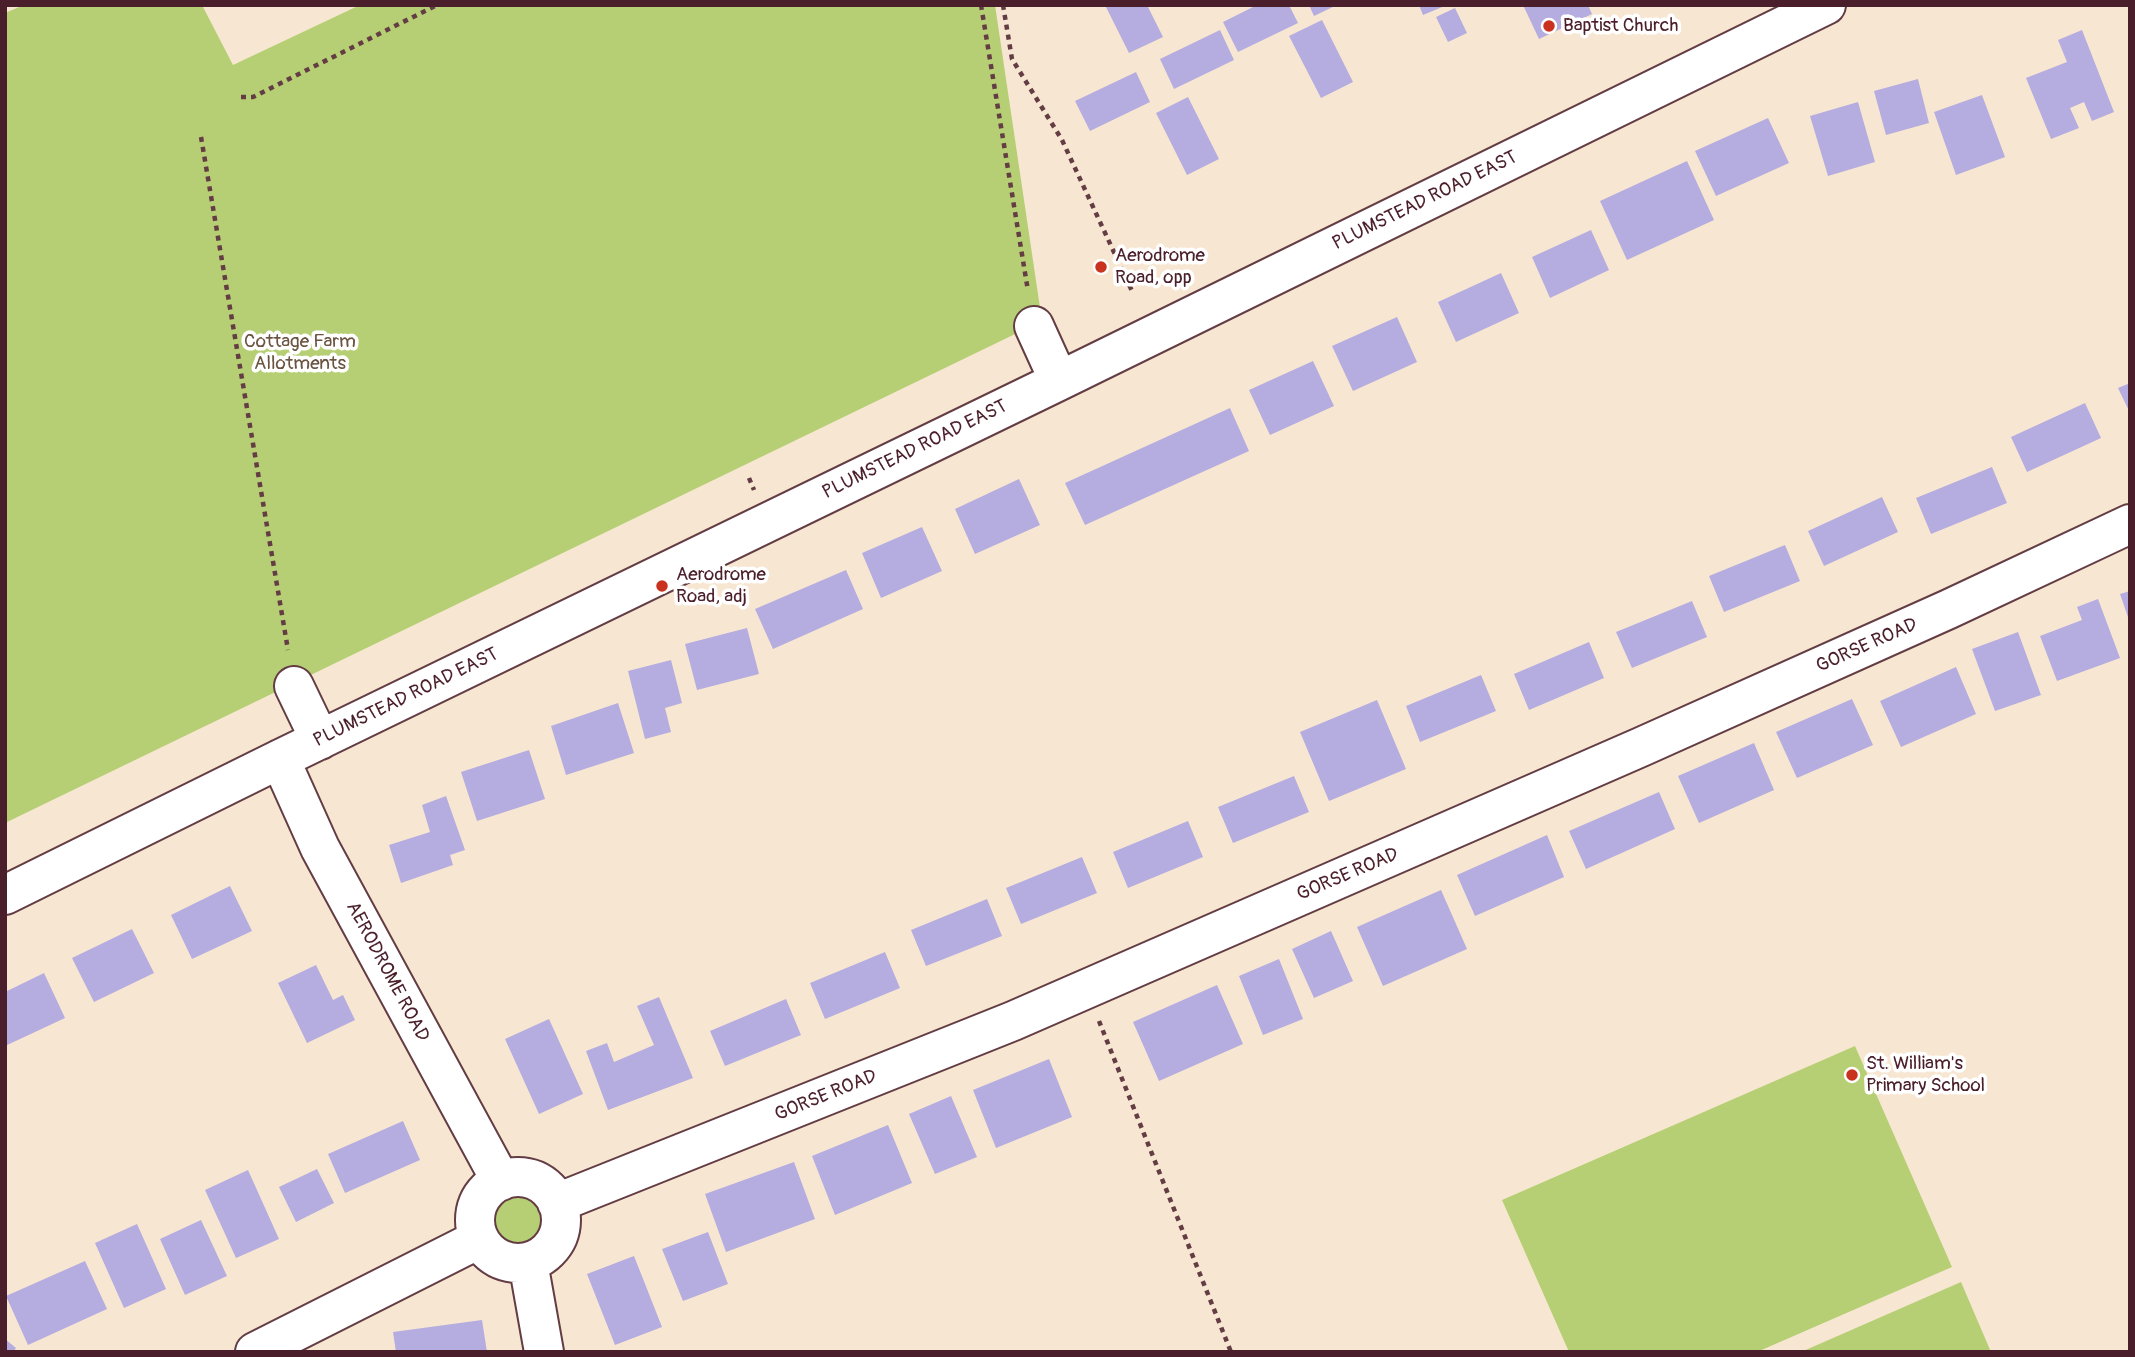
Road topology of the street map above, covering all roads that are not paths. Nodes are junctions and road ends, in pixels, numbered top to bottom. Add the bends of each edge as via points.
1 (1826, 5) edge
2 (1034, 326) road end
3 (1059, 381) junction
4 (2130, 524) edge
5 (294, 685) road end
6 (320, 740) junction
7 (280, 759) junction
8 (5, 895) edge
9 (501, 1181) junction
10 (558, 1203) junction
11 (479, 1239) junction
12 (528, 1262) junction
13 (255, 1352) edge
14 (544, 1352) edge

1 - 3 street, PLUMSTEAD ROAD EAST
2 - 3 street
3 - 6 street, PLUMSTEAD ROAD EAST
4 - 10 street, GORSE ROAD via 1654,742 1013,1021
5 - 6 street
6 - 7 street, PLUMSTEAD ROAD EAST
7 - 8 street, PLUMSTEAD ROAD EAST
7 - 9 street, AERODROME ROAD via 320,848
9 - 10 street via 514,1177 540,1183
9 - 11 street via 490,1188 476,1211
10 - 12 street via 561,1218 552,1246
11 - 12 street via 500,1259
11 - 13 street
12 - 14 street

